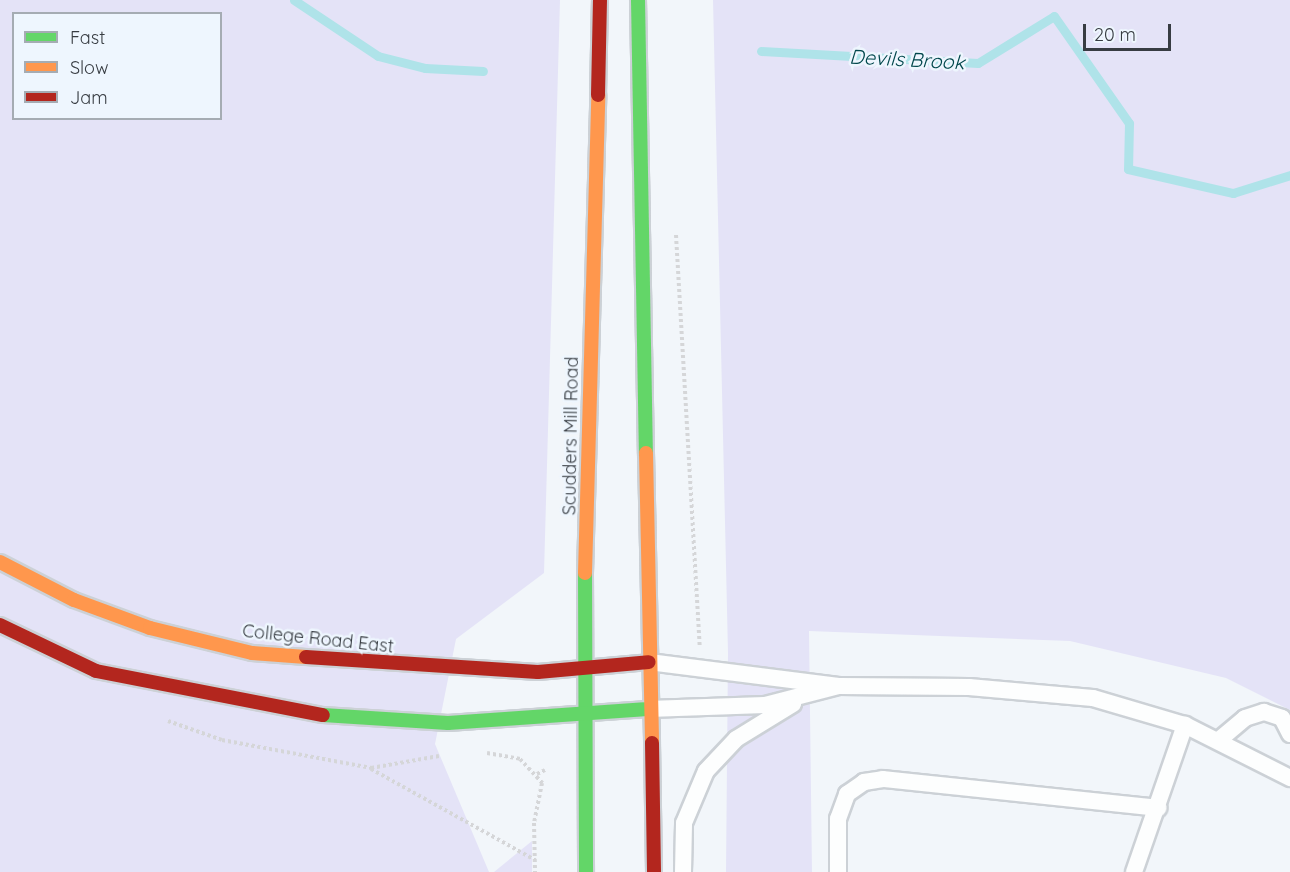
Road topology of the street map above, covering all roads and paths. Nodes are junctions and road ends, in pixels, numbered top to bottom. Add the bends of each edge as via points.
1 (600, 0) edge
2 (638, 0) edge
3 (676, 232) dead end
4 (0, 562) edge
5 (0, 625) edge
6 (649, 662) junction
7 (701, 665) junction
8 (583, 668) junction
9 (838, 686) junction
10 (648, 709) junction
11 (583, 717) junction
12 (1185, 725) junction
13 (1290, 734) edge
14 (1219, 740) junction
15 (371, 768) dead end
16 (545, 770) dead end
17 (1288, 772) edge
18 (1158, 808) junction
19 (535, 860) junction
20 (535, 872) edge
21 (586, 872) edge
22 (654, 872) edge
23 (683, 872) edge
24 (838, 872) edge
25 (1134, 872) edge

1 - 8 main road, Scudders Mill Road
2 - 6 main road
3 - 7 path
4 - 8 main road, College Road East via 74,600 150,628 252,653 538,672
5 - 11 main road via 96,670 295,713 448,723
6 - 7 lane
6 - 8 main road, College Road East
6 - 10 main road
7 - 9 lane
8 - 11 main road, Scudders Mill Road
9 - 10 lane via 765,705
9 - 12 lane via 969,687 1094,698
9 - 23 lane via 761,722 706,771 684,823
10 - 11 main road
10 - 22 main road
11 - 21 main road, Scudders Mill Road
12 - 14 lane
12 - 18 lane
13 - 14 lane via 1282,718 1264,712 1245,718
14 - 17 lane
15 - 19 path
16 - 19 path via 537,774 542,783
18 - 24 lane via 884,779 864,782 847,794 838,819
18 - 25 lane
19 - 20 path

